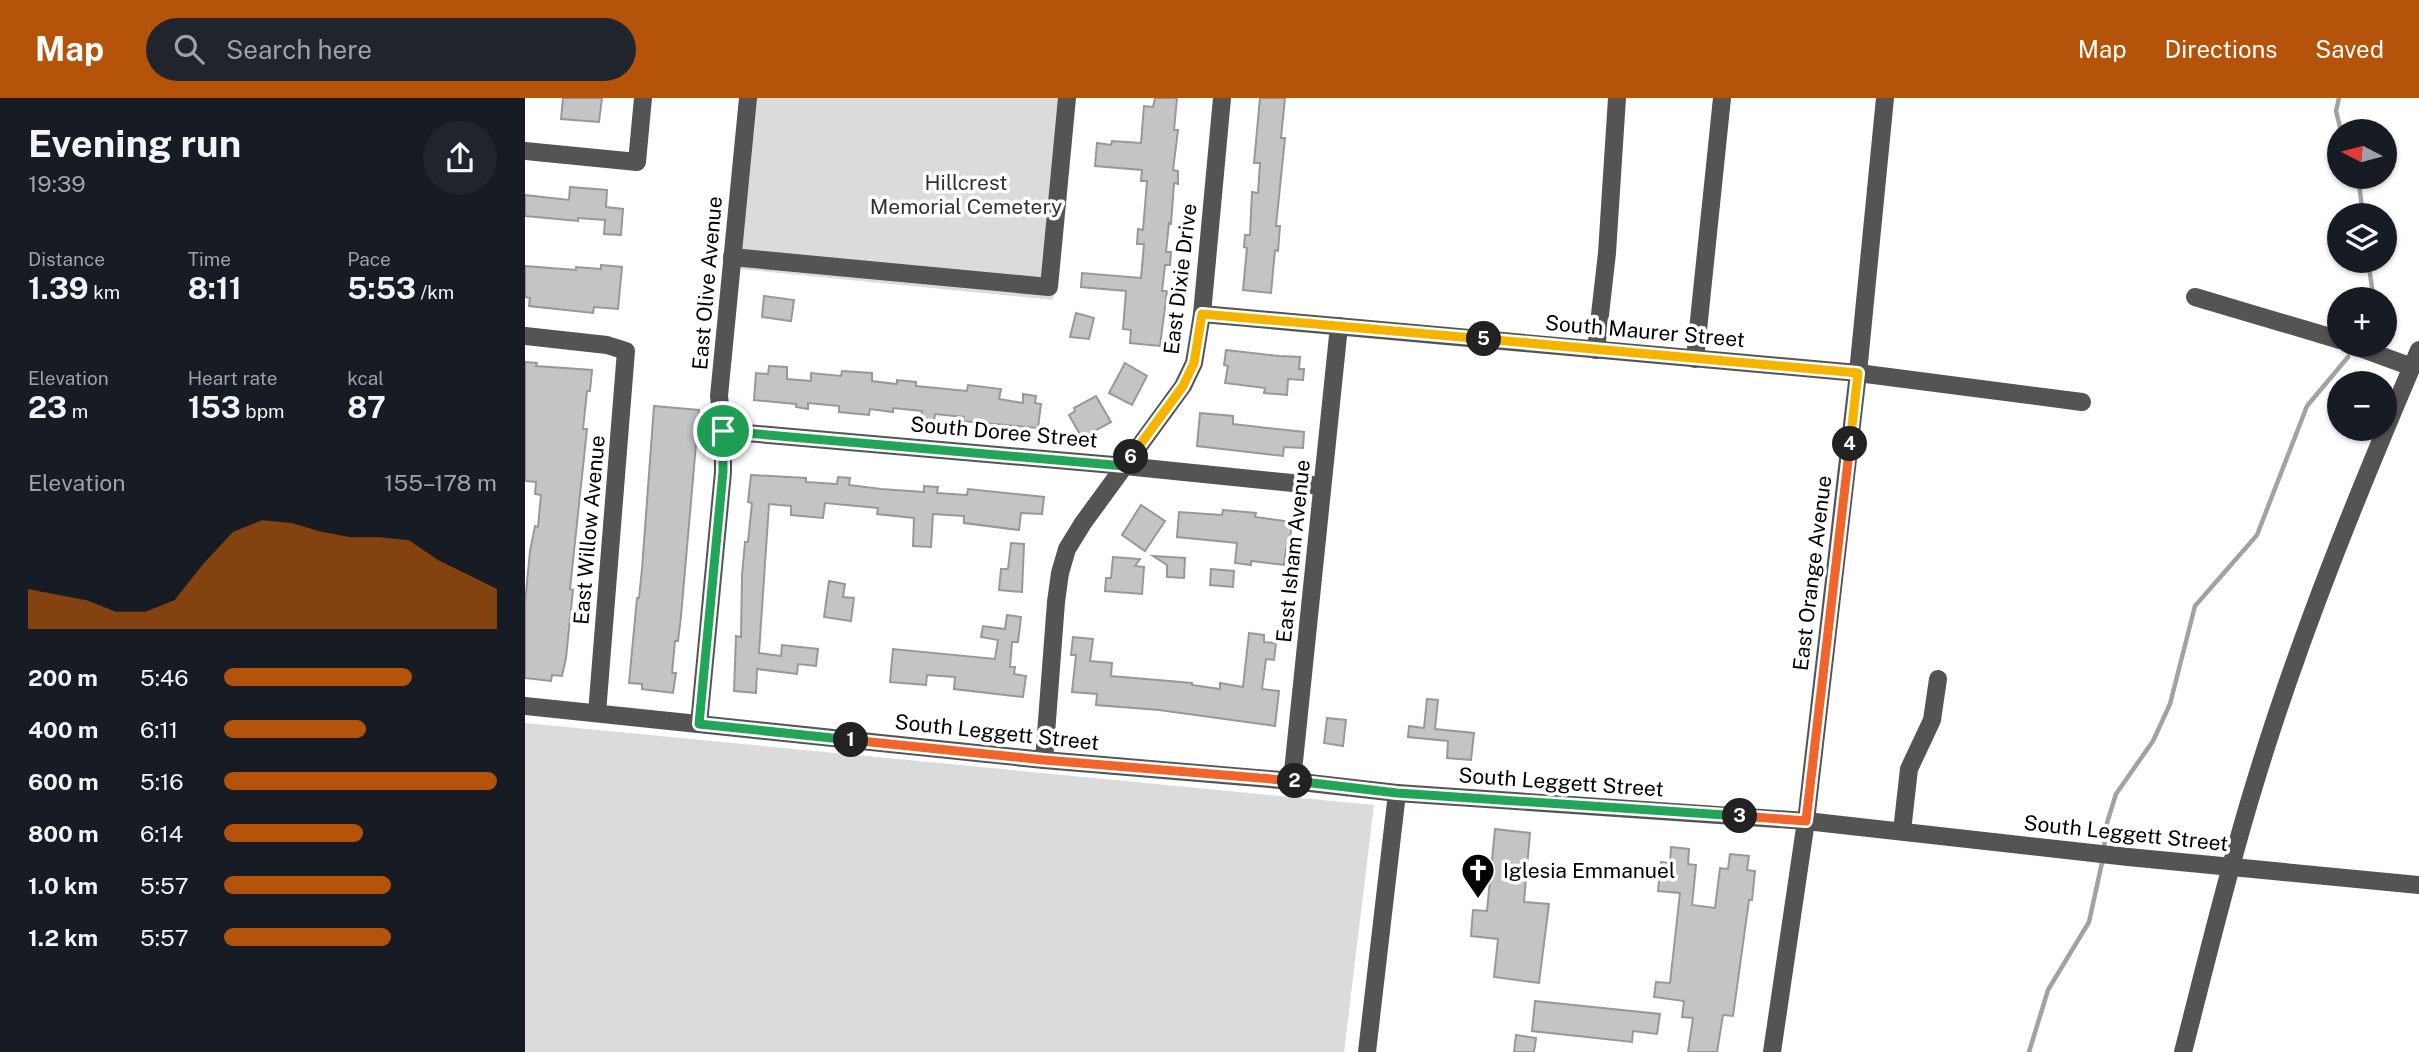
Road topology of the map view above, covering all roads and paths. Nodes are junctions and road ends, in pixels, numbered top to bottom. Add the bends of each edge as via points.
1 (643, 98) edge
2 (748, 98) edge
3 (1067, 98) edge
4 (1222, 98) edge
5 (1617, 98) edge
6 (1722, 98) edge
7 (1885, 98) edge
8 (525, 151) edge
9 (732, 257) junction
10 (2195, 297) dead end
11 (1202, 314) junction
12 (1339, 326) junction
13 (525, 336) edge
14 (2327, 336) edge
15 (1596, 350) junction
16 (2397, 355) edge
17 (1695, 359) junction
18 (2415, 359) edge
19 (1858, 373) junction
20 (2082, 402) dead end
21 (723, 431) junction
22 (1125, 466) junction
23 (1322, 486) junction
24 (1938, 679) dead end
25 (525, 706) edge
26 (597, 713) junction
27 (699, 724) junction
28 (1044, 760) junction
29 (1292, 781) junction
30 (1397, 793) junction
31 (1806, 821) junction
32 (1902, 831) junction
33 (2231, 866) junction
34 (2419, 884) edge
35 (1367, 1052) edge
36 (1772, 1052) edge
37 (2183, 1052) edge

1 - 8 street via 637,162
2 - 9 street, East Olive Avenue
3 - 9 street via 1049,288
4 - 11 street, East Dixie Drive
5 - 15 street
6 - 17 street
7 - 19 street, East Orange Avenue
9 - 21 street, East Olive Avenue via 719,396
10 - 14 street
11 - 12 street, South Maurer Street
11 - 22 street, East Dixie Drive via 1194,363 1183,386
12 - 15 street, South Maurer Street
12 - 23 street, East Isham Avenue
13 - 26 street, East Willow Avenue via 626,351
15 - 17 street, South Maurer Street
16 - 18 street
17 - 19 street, South Maurer Street
18 - 33 street via 2309,622
19 - 20 street, South Maurer Street
19 - 31 street, East Orange Avenue
21 - 22 street, South Doree Street
21 - 27 street, East Olive Avenue
22 - 23 street, South Doree Street
22 - 28 street, East Dixie Drive via 1067,549 1060,572
23 - 29 street, East Isham Avenue
24 - 32 street via 1933,720 1909,769
25 - 26 street, South Leggett Street
26 - 27 street, South Leggett Street
27 - 28 street, South Leggett Street
28 - 29 street, South Leggett Street
29 - 30 street, South Leggett Street
30 - 31 street, South Leggett Street
30 - 35 street
31 - 32 street, South Leggett Street
31 - 36 street, East Orange Avenue
32 - 33 street, South Leggett Street
33 - 34 street, South Leggett Street
33 - 37 street

